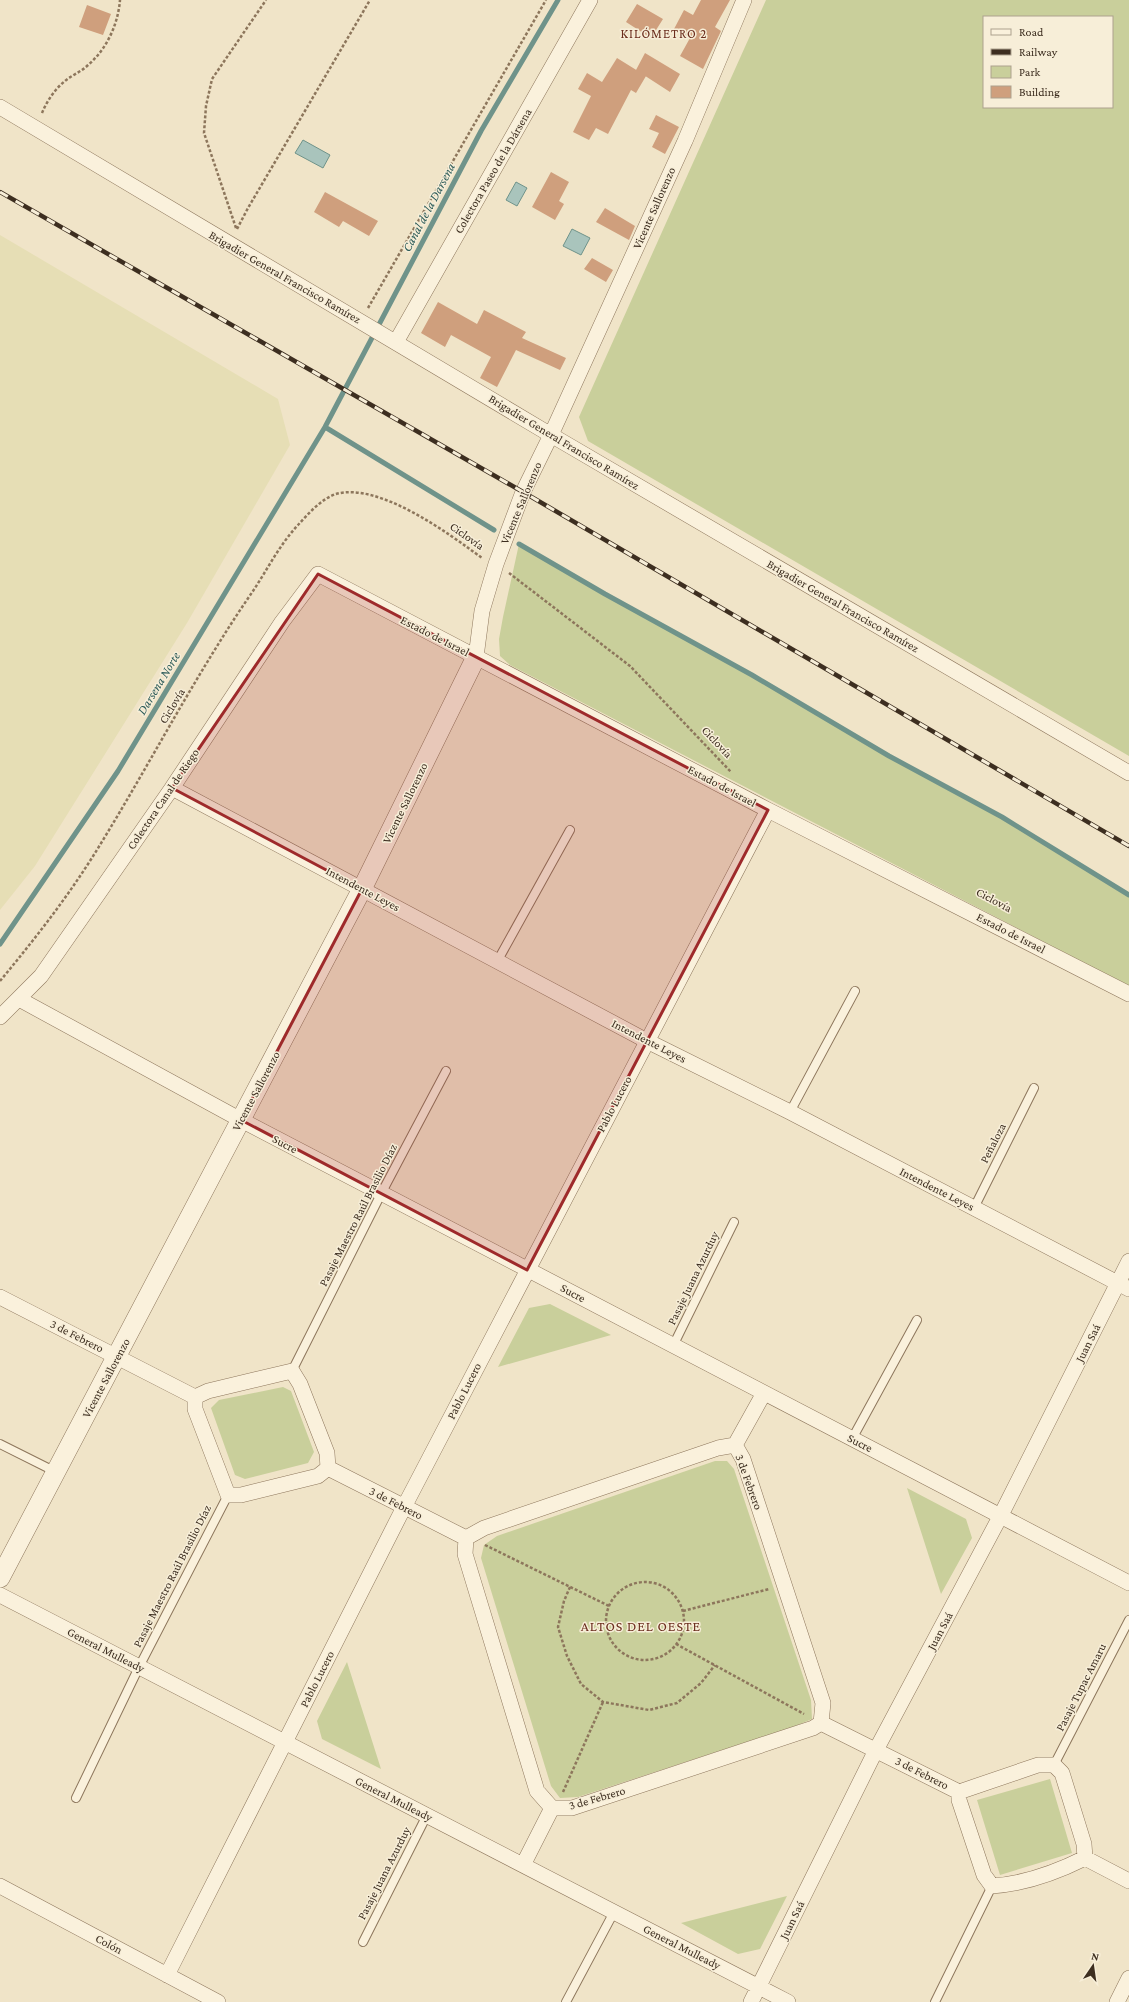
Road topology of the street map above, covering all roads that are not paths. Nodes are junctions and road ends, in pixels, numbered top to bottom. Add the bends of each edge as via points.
1 (590, 0) edge
2 (744, 0) edge
3 (0, 107) edge
4 (396, 342) junction
5 (551, 435) junction
6 (318, 574) joint
7 (476, 657) junction
8 (1129, 773) edge
9 (172, 788) junction
10 (768, 810) junction
11 (570, 830) dead end
12 (362, 889) junction
13 (498, 960) junction
14 (855, 991) dead end
15 (1129, 994) edge
16 (19, 999) junction
17 (0, 1017) edge
18 (647, 1041) junction
19 (446, 1071) dead end
20 (1034, 1088) dead end
21 (790, 1112) junction
22 (241, 1120) junction
23 (381, 1194) junction
24 (974, 1208) junction
25 (734, 1222) dead end
26 (1129, 1261) edge
27 (527, 1270) junction
28 (1123, 1286) edge
29 (0, 1297) edge
30 (917, 1320) dead end
31 (673, 1346) junction
32 (118, 1357) junction
33 (292, 1371) junction
34 (764, 1393) junction
35 (196, 1397) junction
36 (852, 1439) junction
37 (0, 1444) edge
38 (735, 1445) junction
39 (328, 1468) junction
40 (56, 1472) junction
41 (228, 1496) junction
42 (404, 1507) junction
43 (1001, 1515) junction
44 (466, 1538) junction
45 (0, 1578) edge
46 (1129, 1583) edge
47 (0, 1595) edge
48 (1129, 1620) edge
49 (139, 1667) junction
50 (821, 1723) junction
51 (285, 1742) junction
52 (876, 1750) junction
53 (1054, 1765) junction
54 (959, 1792) junction
55 (76, 1798) dead end
56 (556, 1803) junction
57 (427, 1815) junction
58 (1086, 1858) junction
59 (523, 1865) junction
60 (1129, 1881) edge
61 (0, 1886) edge
62 (992, 1886) junction
63 (614, 1912) junction
64 (363, 1942) dead end
65 (167, 1975) junction
66 (1129, 1978) edge
67 (759, 1987) junction
68 (218, 2002) edge
69 (566, 2002) edge
70 (752, 2002) edge
71 (788, 2002) edge
72 (935, 2002) edge
73 (1117, 2002) edge

1 - 4 street, Colectora Paseo de la Dársena
2 - 5 street, Vicente Sallorenzo via 685,141
3 - 4 street, Brigadier General Francisco Ramírez
4 - 5 street, Brigadier General Francisco Ramírez
5 - 7 street, Vicente Sallorenzo via 523,492 496,564 482,611
5 - 8 street, Brigadier General Francisco Ramírez
6 - 7 street, Estado de Israel
6 - 9 street, Colectora Canal de Riego via 282,622
7 - 10 street, Estado de Israel
7 - 12 street, Vicente Sallorenzo
9 - 12 street, Intendente Leyes
9 - 16 street, Colectora Canal de Riego via 41,976
10 - 15 street, Estado de Israel
10 - 18 street, Pablo Lucero
11 - 13 lane
12 - 13 street, Intendente Leyes
12 - 22 street, Vicente Sallorenzo
13 - 18 street, Intendente Leyes
14 - 21 lane
16 - 17 street, Colectora Canal de Riego
16 - 22 street, Sucre
18 - 21 street, Intendente Leyes
18 - 27 street, Pablo Lucero
19 - 23 lane, Pasaje Maestro Raúl Brasilio Díaz
20 - 24 lane, Peñaloza
21 - 24 street, Intendente Leyes
22 - 23 street, Sucre
22 - 32 street, Vicente Sallorenzo
23 - 27 street, Sucre
23 - 33 lane, Pasaje Maestro Raúl Brasilio Díaz
24 - 28 street, Intendente Leyes
25 - 31 lane, Pasaje Juana Azurduy
26 - 28 street, Juan Saá
27 - 31 street, Sucre
27 - 42 street, Pablo Lucero
28 - 43 street, Juan Saá
29 - 32 street, 3 de Febrero
30 - 36 lane
31 - 34 street, Sucre
32 - 35 street, 3 de Febrero
32 - 40 street, Vicente Sallorenzo
33 - 35 street via 208,1391
33 - 39 street via 300,1384 327,1453
34 - 36 street, Sucre
34 - 38 street
35 - 41 street via 195,1409
36 - 43 street, Sucre
37 - 40 lane
38 - 44 street, 3 de Febrero via 718,1448 484,1528
38 - 50 street, 3 de Febrero via 743,1459 823,1703
39 - 41 street via 318,1476
39 - 42 street, 3 de Febrero
40 - 45 street, Vicente Sallorenzo
41 - 49 lane, Pasaje Maestro Raúl Brasilio Díaz
42 - 44 street, 3 de Febrero
42 - 51 street, Pablo Lucero
43 - 46 street, Sucre
43 - 52 street, Juan Saá
44 - 56 street, 3 de Febrero via 465,1554 537,1791
47 - 49 street, General Mulleady
48 - 53 lane, Pasaje Tupac Amaru
49 - 51 street, General Mulleady
49 - 55 lane, Pasaje Maestro Raúl Brasilio Díaz
50 - 52 street, 3 de Febrero
50 - 56 street, 3 de Febrero via 813,1728 572,1808
51 - 57 street, General Mulleady
51 - 65 street, Pablo Lucero
52 - 54 street, 3 de Febrero
52 - 67 street, Juan Saá
53 - 54 street via 1038,1765
53 - 58 street via 1062,1773
54 - 62 street via 959,1800 984,1875
56 - 59 street
57 - 59 street, General Mulleady
57 - 64 lane, Pasaje Juana Azurduy
58 - 60 street
58 - 62 street via 1072,1865 1007,1885
59 - 63 street, General Mulleady
61 - 65 street, Colón
62 - 72 lane
63 - 67 street, General Mulleady
63 - 69 lane
65 - 68 street, Colón
66 - 73 street
67 - 70 street, Juan Saá
67 - 71 street, General Mulleady

